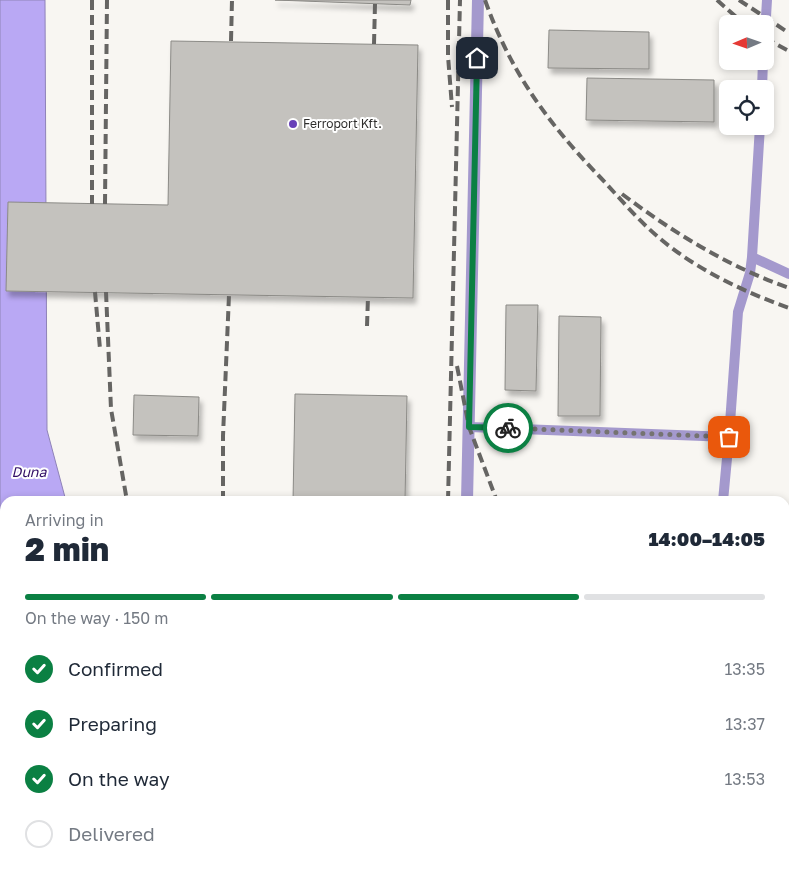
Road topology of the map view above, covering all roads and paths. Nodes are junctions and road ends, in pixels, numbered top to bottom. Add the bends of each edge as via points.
1 (478, 0) edge
2 (767, 0) edge
3 (766, 15) edge
4 (759, 135) edge
5 (752, 257) junction
6 (789, 274) edge
7 (469, 427) junction
8 (729, 437) junction
9 (467, 496) edge
10 (723, 496) edge

1 - 7 street
2 - 3 lane
4 - 5 lane
5 - 6 lane
5 - 8 lane via 738,312
7 - 8 lane
7 - 9 street
8 - 10 lane

